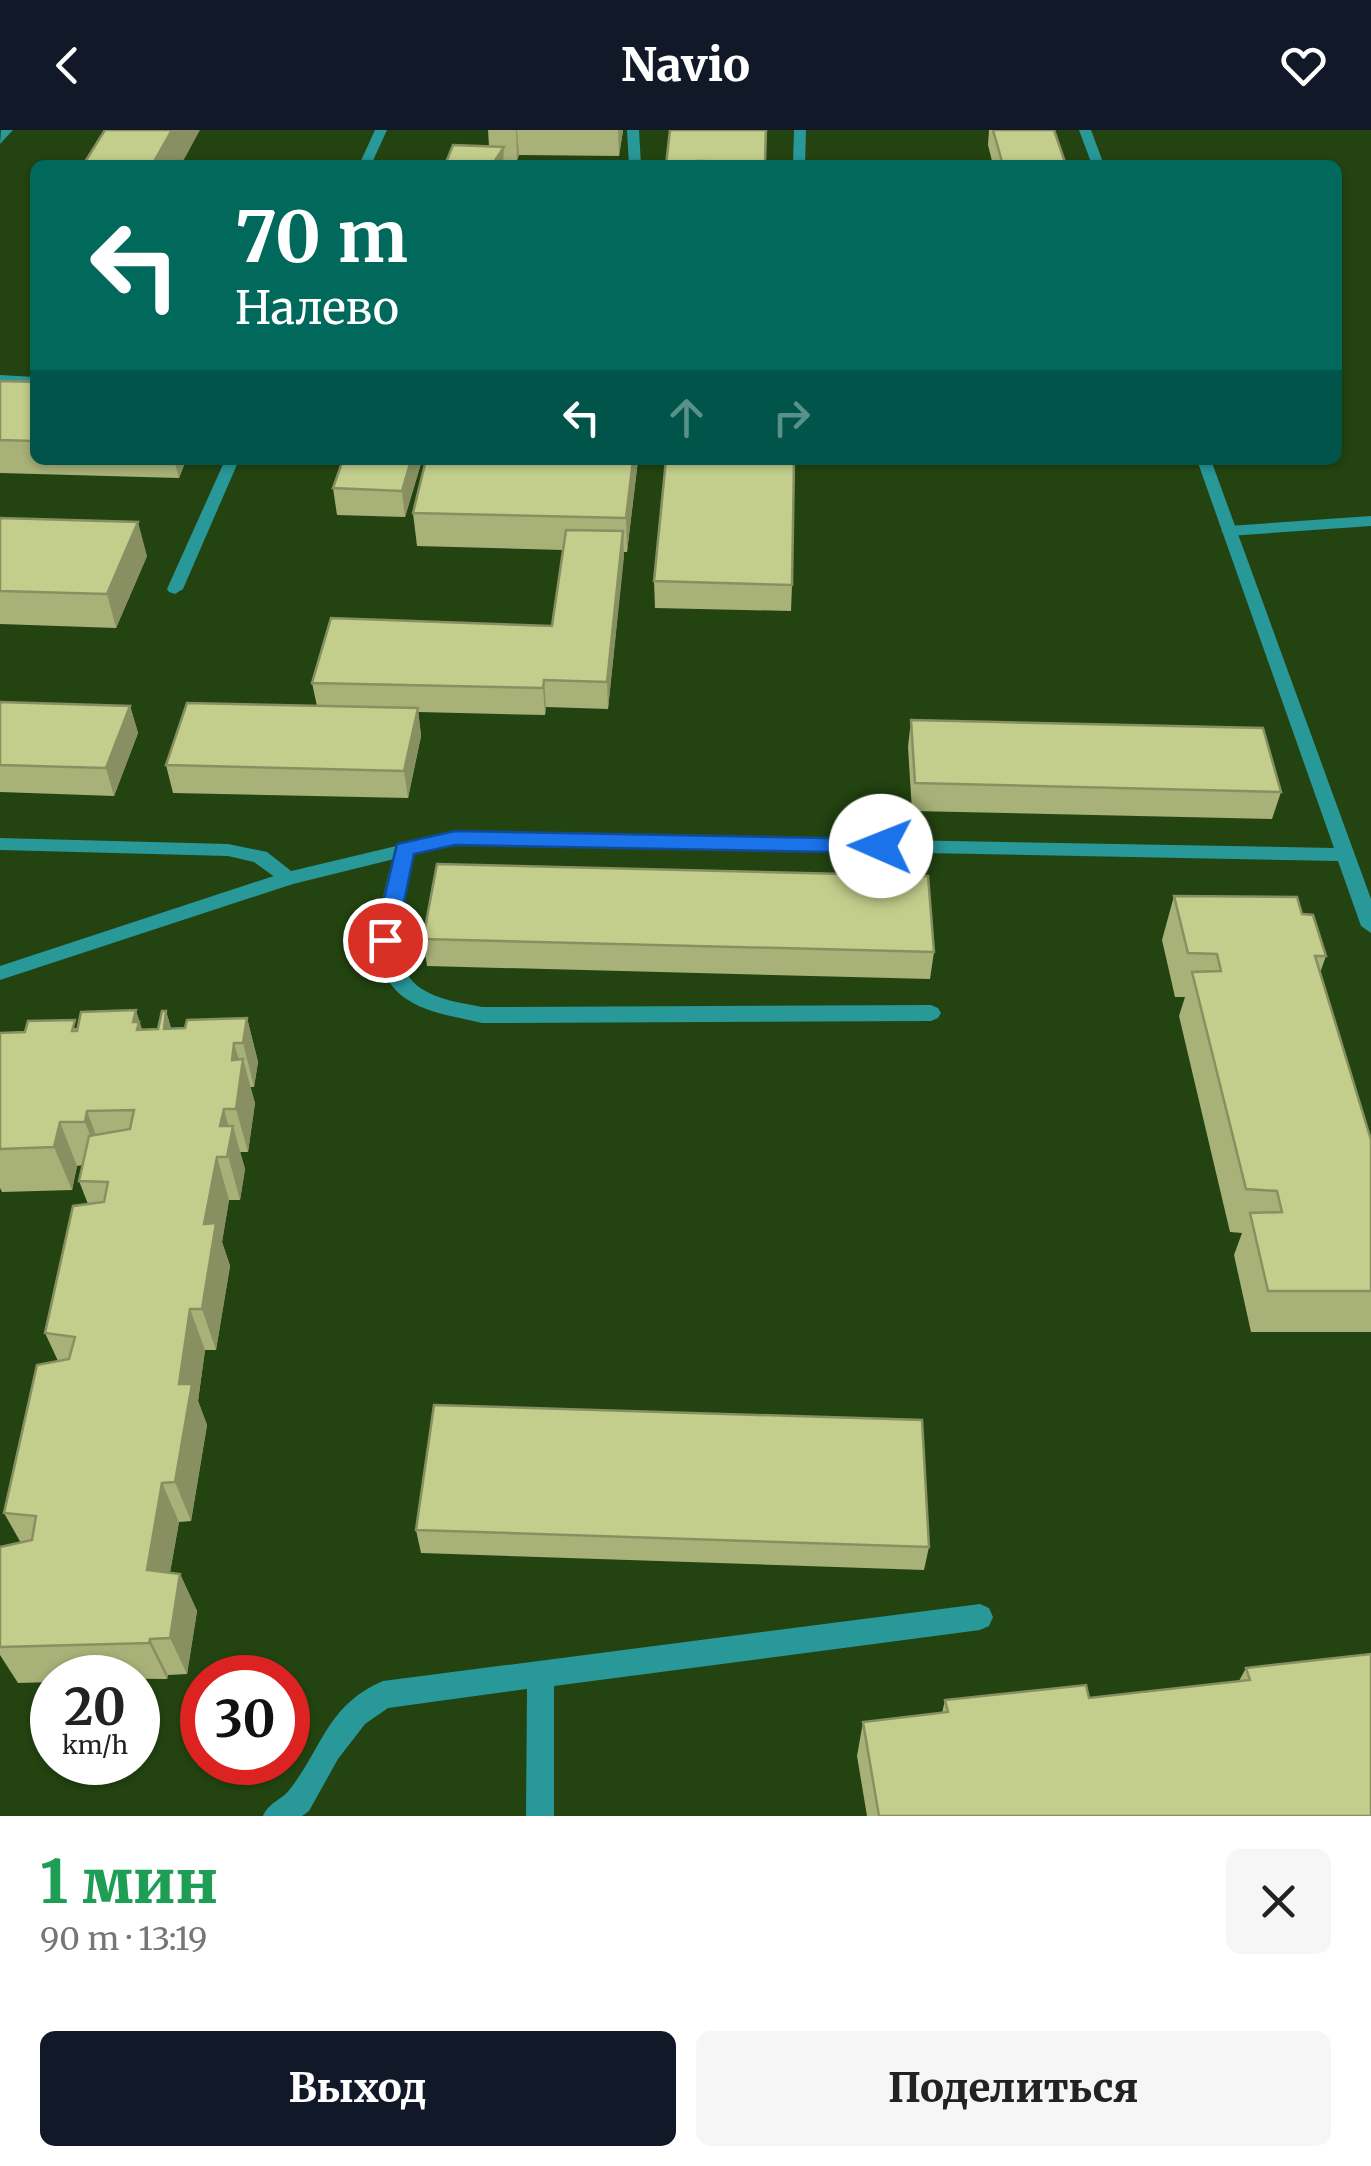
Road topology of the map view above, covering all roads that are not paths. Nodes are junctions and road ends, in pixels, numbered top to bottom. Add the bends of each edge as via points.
1 (7, 130) edge
2 (380, 130) edge
3 (633, 130) edge
4 (800, 130) edge
5 (1086, 130) edge
6 (0, 140) edge
7 (367, 160) edge
8 (634, 160) edge
9 (799, 160) edge
10 (1096, 160) edge
11 (0, 379) edge
12 (30, 380) edge
13 (230, 465) edge
14 (1206, 465) edge
15 (1371, 521) edge
16 (1230, 531) junction
17 (174, 589) dead end
18 (0, 844) edge
19 (404, 849) junction
20 (1346, 854) junction
21 (290, 878) junction
22 (1371, 926) edge
23 (0, 973) edge
24 (930, 1013) dead end
25 (980, 1617) dead end
26 (541, 1674) junction
27 (277, 1816) edge
28 (540, 1816) edge

1 - 6 street
2 - 7 street
3 - 8 street
4 - 9 street
5 - 10 street
11 - 12 street
13 - 17 street
14 - 16 street
15 - 16 street
16 - 20 street
18 - 21 street via 228,850 260,857
19 - 20 street via 455,838
19 - 21 street
19 - 24 street via 385,940 390,968 410,995 444,1009 482,1015
20 - 22 street
21 - 23 street
25 - 26 street
26 - 27 street via 384,1695 355,1714 299,1800
26 - 28 street

